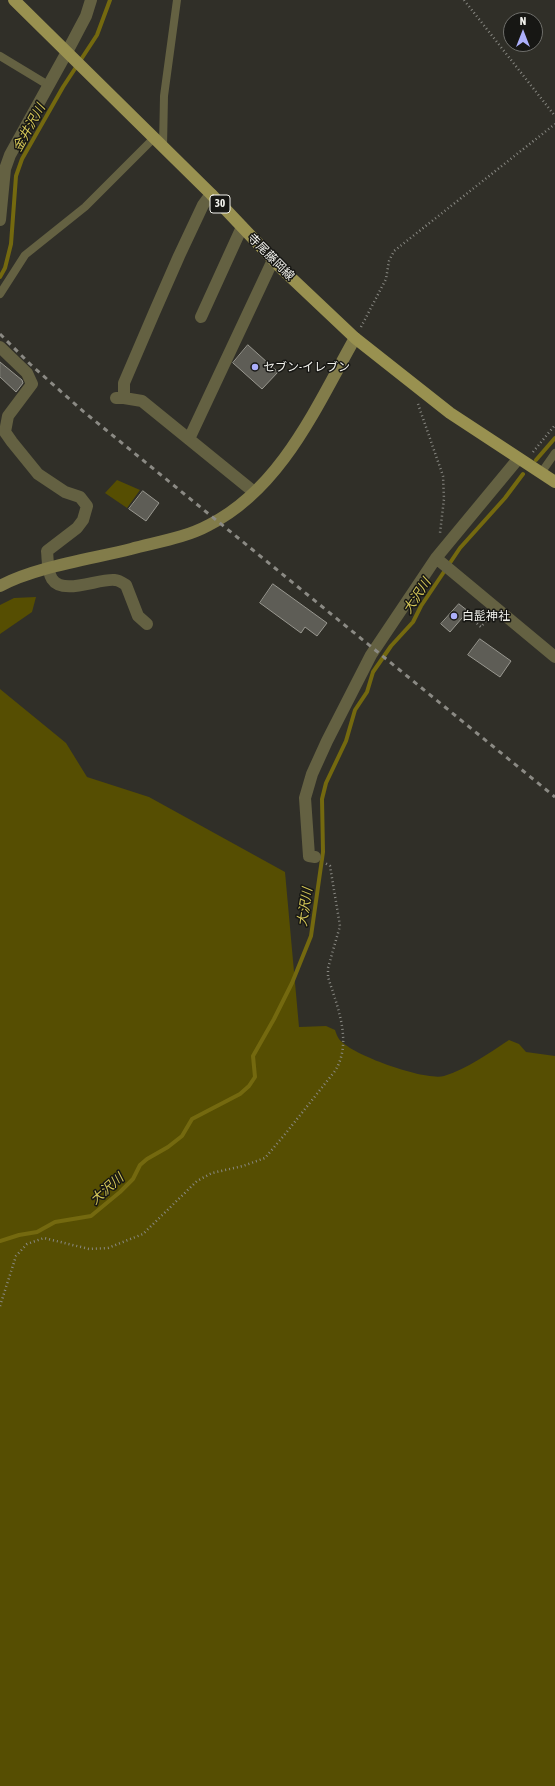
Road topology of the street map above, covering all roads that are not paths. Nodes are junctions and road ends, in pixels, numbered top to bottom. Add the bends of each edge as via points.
1 (14, 0) edge
2 (91, 0) edge
3 (177, 0) edge
4 (70, 55) junction
5 (0, 56) edge
6 (48, 85) junction
7 (154, 138) junction
8 (163, 147) junction
9 (211, 194) junction
10 (0, 220) edge
11 (242, 227) junction
12 (273, 260) junction
13 (0, 294) edge
14 (201, 317) dead end
15 (355, 338) junction
16 (0, 347) edge
17 (4, 417) edge
18 (189, 439) junction
19 (555, 454) edge
20 (521, 461) junction
21 (541, 473) junction
22 (555, 482) edge
23 (254, 492) junction
24 (436, 558) junction
25 (48, 568) junction
26 (0, 586) edge
27 (146, 624) dead end
28 (555, 657) edge
29 (315, 857) dead end

1 - 4 main road, 寺尾藤岡線 / 30
2 - 4 street
3 - 8 lane via 165,88
4 - 6 street
4 - 7 main road, 寺尾藤岡線 / 30
5 - 6 lane
6 - 10 street via 5,169
7 - 8 main road, 寺尾藤岡線 / 30
7 - 13 lane via 85,207 25,255
8 - 9 main road, 寺尾藤岡線 / 30
9 - 11 main road, 寺尾藤岡線 / 30
9 - 18 street via 203,205 182,250 120,398 142,401
11 - 12 main road, 寺尾藤岡線 / 30
11 - 14 street
12 - 15 main road, 寺尾藤岡線 / 30
12 - 18 street
15 - 20 main road, 寺尾藤岡線 / 30 via 450,413
15 - 23 street via 299,438
16 - 17 street via 27,373 32,384
17 - 25 street via 6,432 38,474 65,492 80,497 87,506 83,520 77,528 47,551
18 - 23 street
19 - 21 lane
20 - 21 main road, 寺尾藤岡線 / 30
20 - 24 street
21 - 22 main road, 寺尾藤岡線 / 30
23 - 25 street via 232,511 208,526 181,536
24 - 28 street
24 - 29 street via 371,655 312,774 305,798 309,856
25 - 26 street
25 - 27 street via 52,579 60,585 78,586 115,580 126,585 138,616

